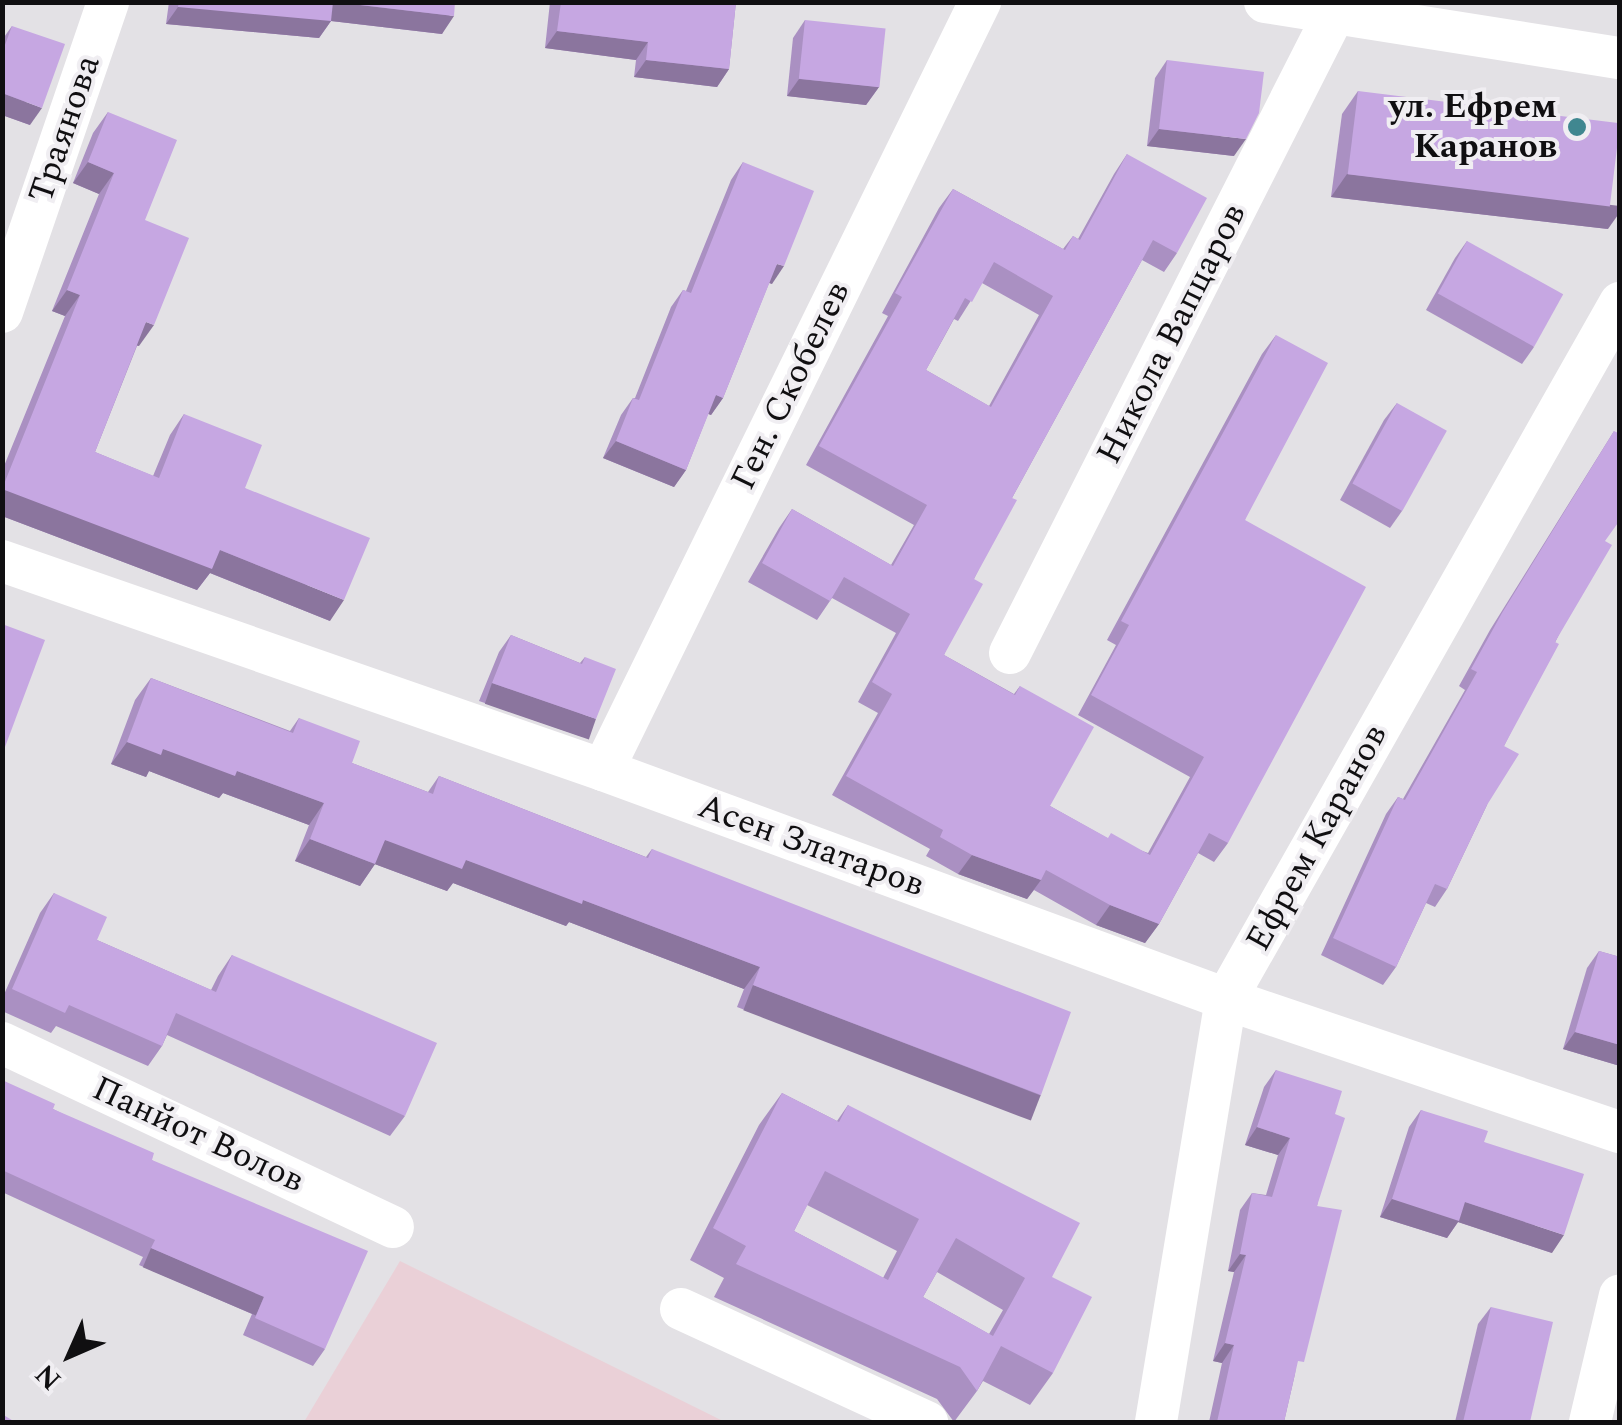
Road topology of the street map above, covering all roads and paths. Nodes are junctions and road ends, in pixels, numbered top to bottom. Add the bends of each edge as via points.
1 (108, 2) edge
2 (980, 2) edge
3 (1265, 2) edge
4 (1334, 14) junction
5 (1620, 58) edge
6 (1620, 303) edge
7 (2, 312) edge
8 (2, 561) edge
9 (1010, 653) dead end
10 (603, 770) junction
11 (1226, 999) junction
12 (2, 1042) edge
13 (1620, 1132) edge
14 (393, 1227) dead end
15 (1620, 1295) edge
16 (681, 1309) dead end
17 (926, 1422) edge
18 (1156, 1422) edge
19 (1590, 1422) edge

1 - 7 street, Траянова
2 - 10 street, Ген. Скобелев
3 - 4 street
4 - 5 street
4 - 9 street, Никола Вапцаров
6 - 11 street, Ефрем Каранов
8 - 10 street, Асен Златаров
10 - 11 street, Асен Златаров
11 - 13 street, Асен Златаров
11 - 18 street, Ефрем Каранов
12 - 14 street, Панйот Волов
15 - 19 street
16 - 17 street

